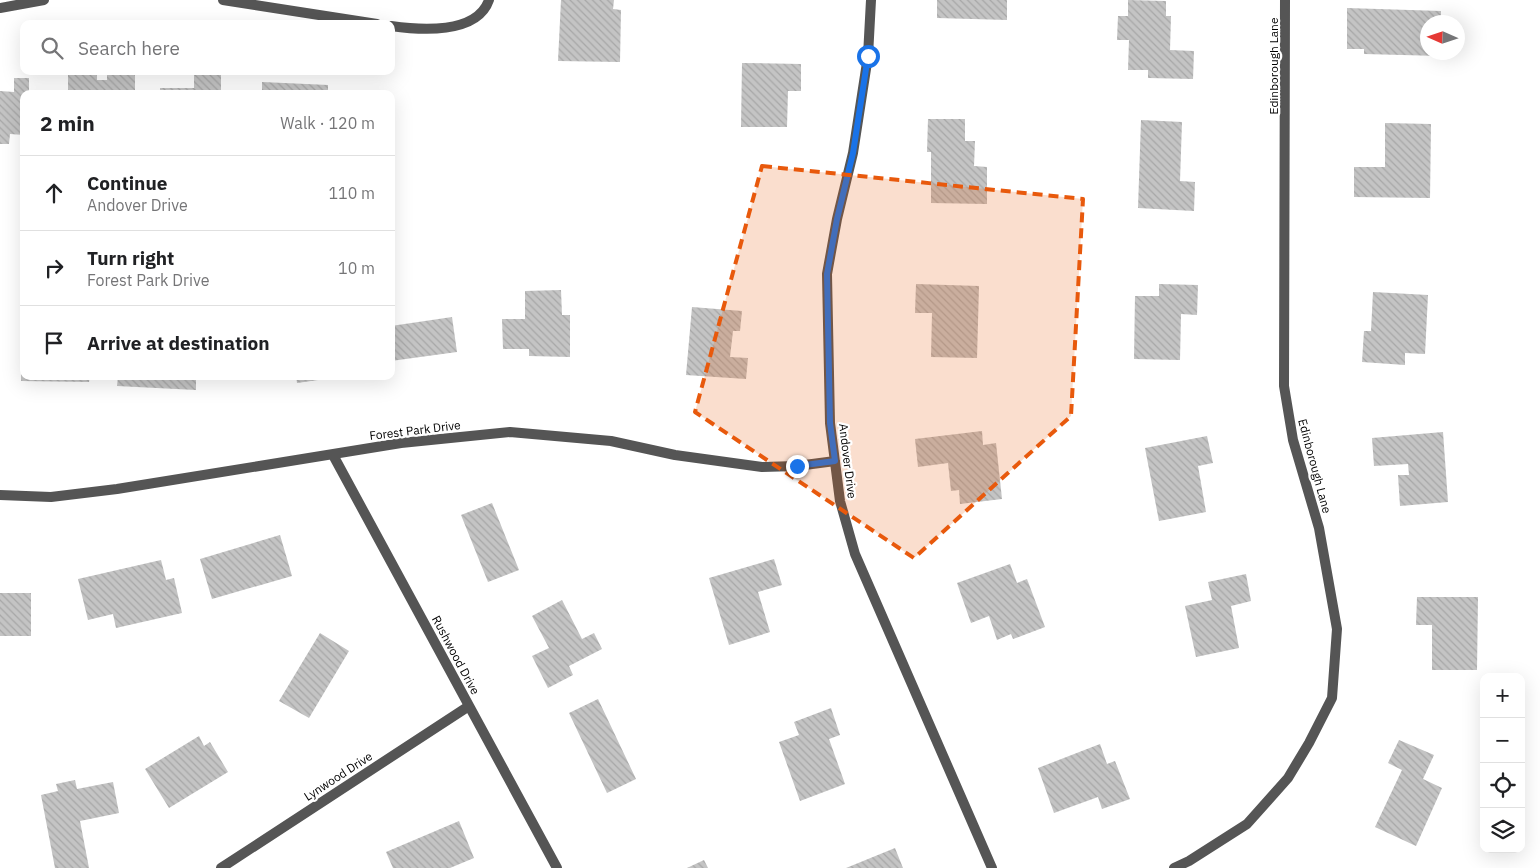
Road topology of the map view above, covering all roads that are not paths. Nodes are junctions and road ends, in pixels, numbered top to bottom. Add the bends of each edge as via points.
1 (44, 0) edge
2 (223, 0) edge
3 (489, 0) edge
4 (870, 0) edge
5 (1286, 0) edge
6 (0, 8) edge
7 (350, 20) edge
8 (395, 27) edge
9 (333, 455) junction
10 (835, 461) junction
11 (0, 495) edge
12 (469, 706) junction
13 (221, 868) edge
14 (557, 868) edge
15 (992, 868) edge
16 (1174, 868) edge

1 - 6 street
2 - 7 street
3 - 8 street via 478,14 454,27 417,30
4 - 10 street, Andover Drive via 868,56 853,153 827,274 830,423
5 - 16 street, Edinborough Lane via 1284,386 1293,440 1319,528 1337,629 1332,698 1288,778 1247,824
9 - 10 street, Forest Park Drive via 401,443 510,432 611,441 675,455 762,467
9 - 11 street, Forest Park Drive via 51,497
9 - 12 street, Rushwood Drive
10 - 15 street, Andover Drive via 840,501 855,554
12 - 13 street, Lynwood Drive
12 - 14 street, Rushwood Drive

